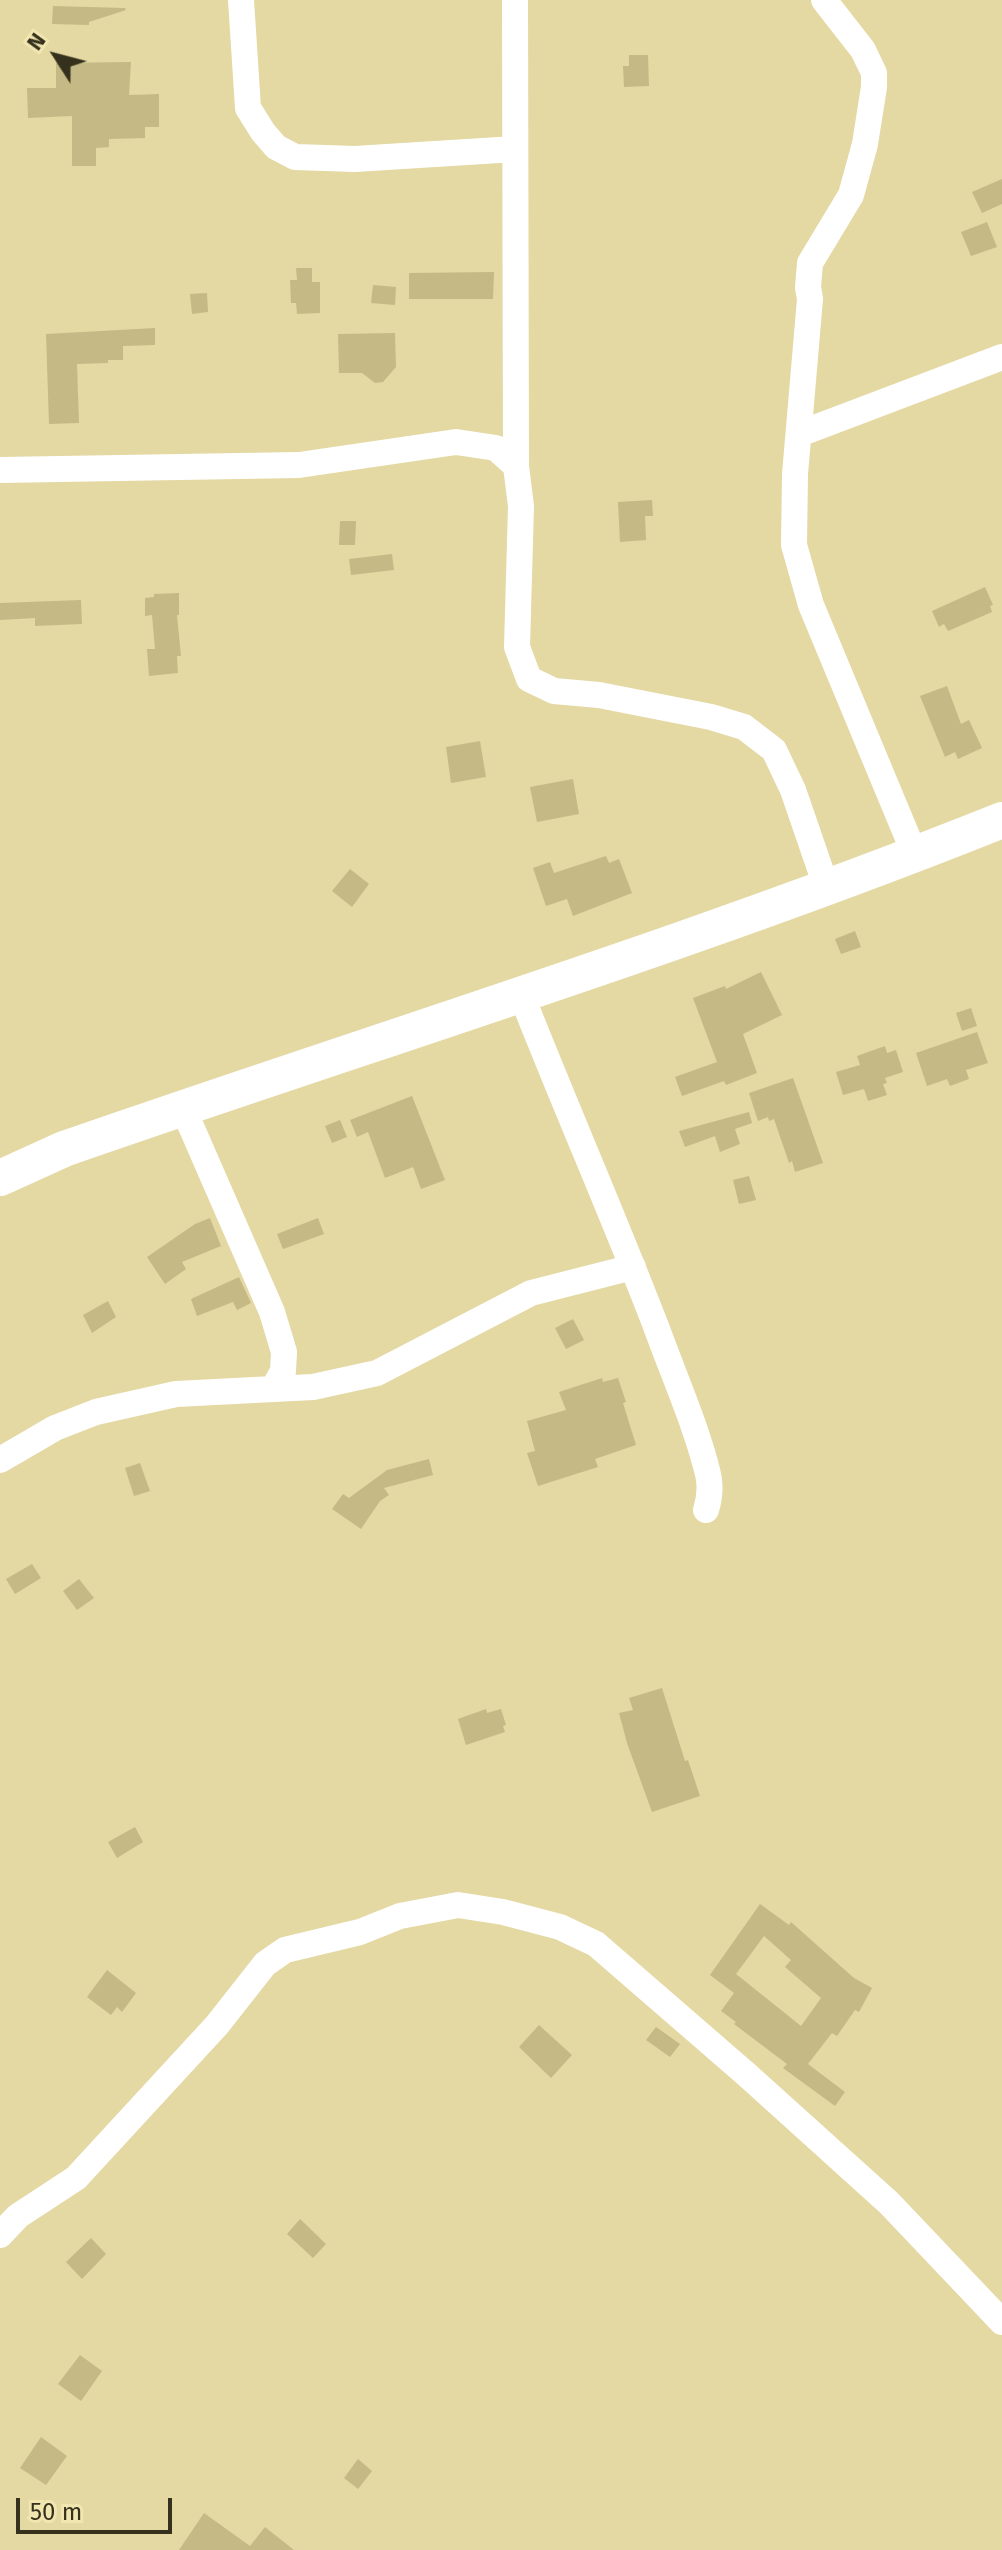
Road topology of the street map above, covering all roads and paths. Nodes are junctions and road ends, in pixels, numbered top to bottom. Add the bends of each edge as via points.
1 (241, 0) edge
2 (515, 0) edge
3 (824, 0) edge
4 (515, 149) junction
5 (1002, 357) edge
6 (799, 434) junction
7 (516, 466) junction
8 (0, 470) edge
9 (1002, 820) edge
10 (915, 855) junction
11 (826, 886) junction
12 (521, 994) junction
13 (183, 1108) junction
14 (0, 1178) edge
15 (633, 1267) junction
16 (273, 1389) junction
17 (0, 1460) edge
18 (706, 1510) dead end
19 (9, 2210) edge
20 (0, 2235) edge
21 (1002, 2322) edge

1 - 4 street via 248,108 276,147 295,157 355,159
2 - 4 street
3 - 6 street via 863,50 874,87 851,195 810,263
4 - 7 street
5 - 6 street
6 - 10 street via 794,545 798,560 811,605
7 - 8 street via 496,448 456,442 299,465
7 - 11 street via 521,506 517,647 529,679 554,691 599,695 744,727 774,750
9 - 10 street
10 - 11 street
11 - 12 street
12 - 13 street
12 - 15 street
13 - 14 street via 64,1149
13 - 16 street via 272,1312 284,1352 283,1371
15 - 16 street via 531,1293 377,1373
15 - 18 street via 708,1474 711,1493
16 - 17 street via 176,1394 96,1412 55,1428
19 - 20 street
19 - 21 street via 76,2178 217,2025 265,1964 285,1950 458,1905 560,1927 596,1944 889,2203

